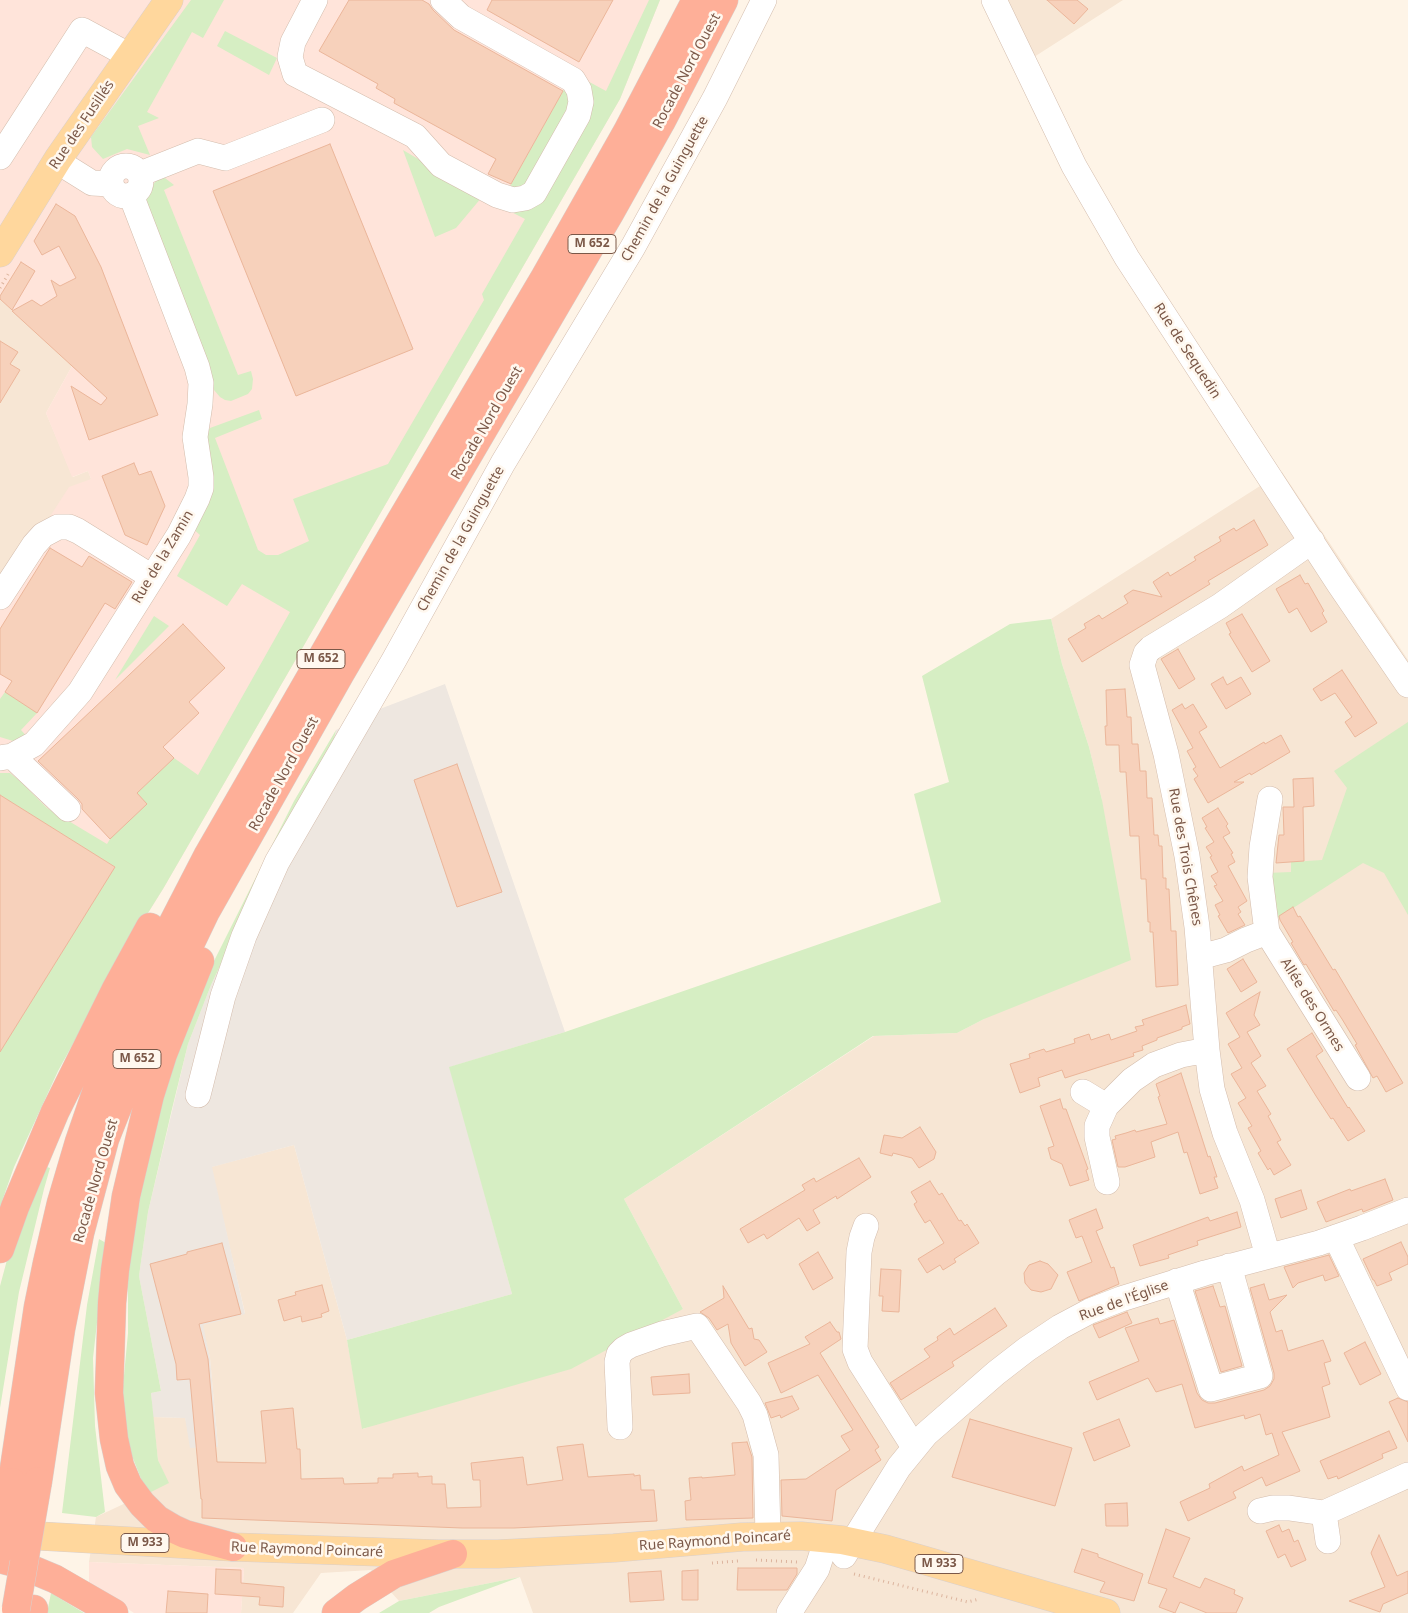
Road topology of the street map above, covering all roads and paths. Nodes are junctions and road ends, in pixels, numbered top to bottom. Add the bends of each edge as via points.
1 (315, 0) edge
2 (443, 0) edge
3 (676, 0) edge
4 (696, 0) edge
5 (724, 0) edge
6 (737, 0) edge
7 (764, 0) edge
8 (994, 0) edge
9 (166, 1) edge
10 (130, 56) junction
11 (322, 120) dead end
12 (661, 122) junction
13 (627, 132) junction
14 (0, 157) edge
15 (58, 159) junction
16 (127, 184) junction
17 (0, 253) edge
18 (1312, 541) junction
19 (152, 577) junction
20 (0, 597) edge
21 (340, 674) junction
22 (1408, 685) edge
23 (6, 757) edge
24 (244, 790) junction
25 (1270, 799) dead end
26 (68, 809) dead end
27 (1267, 932) junction
28 (1200, 957) junction
29 (1207, 1050) junction
30 (1358, 1078) dead end
31 (1082, 1092) dead end
32 (198, 1095) dead end
33 (1106, 1106) junction
34 (1107, 1182) dead end
35 (1408, 1210) edge
36 (866, 1226) dead end
37 (1336, 1237) junction
38 (0, 1249) edge
39 (1268, 1256) junction
40 (1229, 1266) junction
41 (1177, 1281) junction
42 (1408, 1388) edge
43 (620, 1427) dead end
44 (914, 1447) junction
45 (1408, 1475) edge
46 (33, 1484) junction
47 (1260, 1511) dead end
48 (1324, 1513) junction
49 (0, 1534) edge
50 (768, 1536) junction
51 (1328, 1541) dead end
52 (233, 1547) junction
53 (614, 1548) junction
54 (0, 1550) edge
55 (839, 1552) junction
56 (453, 1554) junction
57 (0, 1559) edge
58 (962, 1601) dead end
59 (25, 1611) edge
60 (114, 1613) edge
61 (336, 1613) edge
62 (789, 1613) edge
63 (1058, 1613) edge
64 (1106, 1613) edge

1 - 2 street via 292,42 290,57 295,74 415,136 441,165 497,195 513,200 524,198 534,193 578,115 581,102 578,90 573,80 461,17
3 - 13 highway via 638,94
4 - 13 highway, Rocade Nord Ouest / M 652
5 - 12 highway, Rocade Nord Ouest / M 652
6 - 12 highway
7 - 32 street, Chemin de la Guinguette via 715,98 633,247 503,463 277,862 222,996
8 - 18 street, Rue de Sequedin via 1074,166 1126,258
9 - 10 main road, Rue des Fusillés
10 - 14 street via 82,30
10 - 15 main road, Rue des Fusillés
11 - 16 street via 225,158 198,151
12 - 21 highway, Rocade Nord Ouest / M 652
13 - 24 highway, Rocade Nord Ouest / M 652
15 - 16 street via 92,183
15 - 17 main road, Rue des Fusillés
16 - 19 street, Rue de la Zamin via 201,383 195,438 201,488 179,534
18 - 22 street, Rue de Sequedin
18 - 28 street, Rue des Trois Chênes via 1220,606 1151,648 1143,659 1143,671 1158,720 1182,826
19 - 20 street via 78,531 69,527 58,528 43,535 34,545
19 - 23 street, Rue de la Zamin via 80,692 34,744
21 - 46 highway, Rocade Nord Ouest / M 652 via 206,911 146,1036 116,1110 98,1164 72,1268
21 - 52 highway via 208,944 163,1054 133,1162 115,1270 109,1393 114,1439 124,1476 142,1504 157,1519 185,1534
23 - 26 street
24 - 38 highway via 193,855 116,989 48,1128
24 - 46 highway, Rocade Nord Ouest / M 652 via 142,983 110,1056 61,1203 38,1306
25 - 27 street, Allée des Ormes via 1260,877
27 - 28 street via 1226,950
27 - 30 street, Allée des Ormes
28 - 29 street, Rue des Trois Chênes
29 - 33 street via 1154,1065 1132,1080
29 - 39 street, Rue des Trois Chênes via 1215,1102 1247,1185
31 - 33 street
33 - 34 street via 1097,1132
35 - 37 street, Rue de l'Église
36 - 44 street via 859,1252 855,1349
37 - 39 street, Rue de l'Église
37 - 42 street
39 - 40 street, Rue de l'Église
40 - 41 street, Rue de l'Église
40 - 41 street via 1260,1376 1210,1389
41 - 44 street, Rue de l'Église via 1098,1308 1042,1338 961,1402
43 - 50 street via 619,1354 631,1345 697,1326 749,1403 757,1422 766,1455
44 - 55 street, Rue de l'Église
45 - 48 street
46 - 54 highway, Rocade Nord Ouest / M 652, bridge
46 - 59 highway, Rocade Nord Ouest / M 652, bridge
47 - 48 street via 1289,1508
48 - 51 street
49 - 52 main road, Rue Raymond Poincaré / M 933
50 - 53 main road, Rue Raymond Poincaré / M 933
50 - 55 main road, Rue Raymond Poincaré / M 933 via 800,1536
52 - 56 main road, Rue Raymond Poincaré / M 933
53 - 55 main road, Rue Raymond Poincaré / M 933
53 - 56 main road, Rue Raymond Poincaré / M 933
55 - 58 path
55 - 62 street, Rue de l'Église via 817,1569
55 - 63 main road, Rue Raymond Poincaré / M 933
55 - 64 main road, Rue Raymond Poincaré / M 933 via 904,1554
56 - 61 highway via 394,1574
57 - 60 highway via 55,1579

